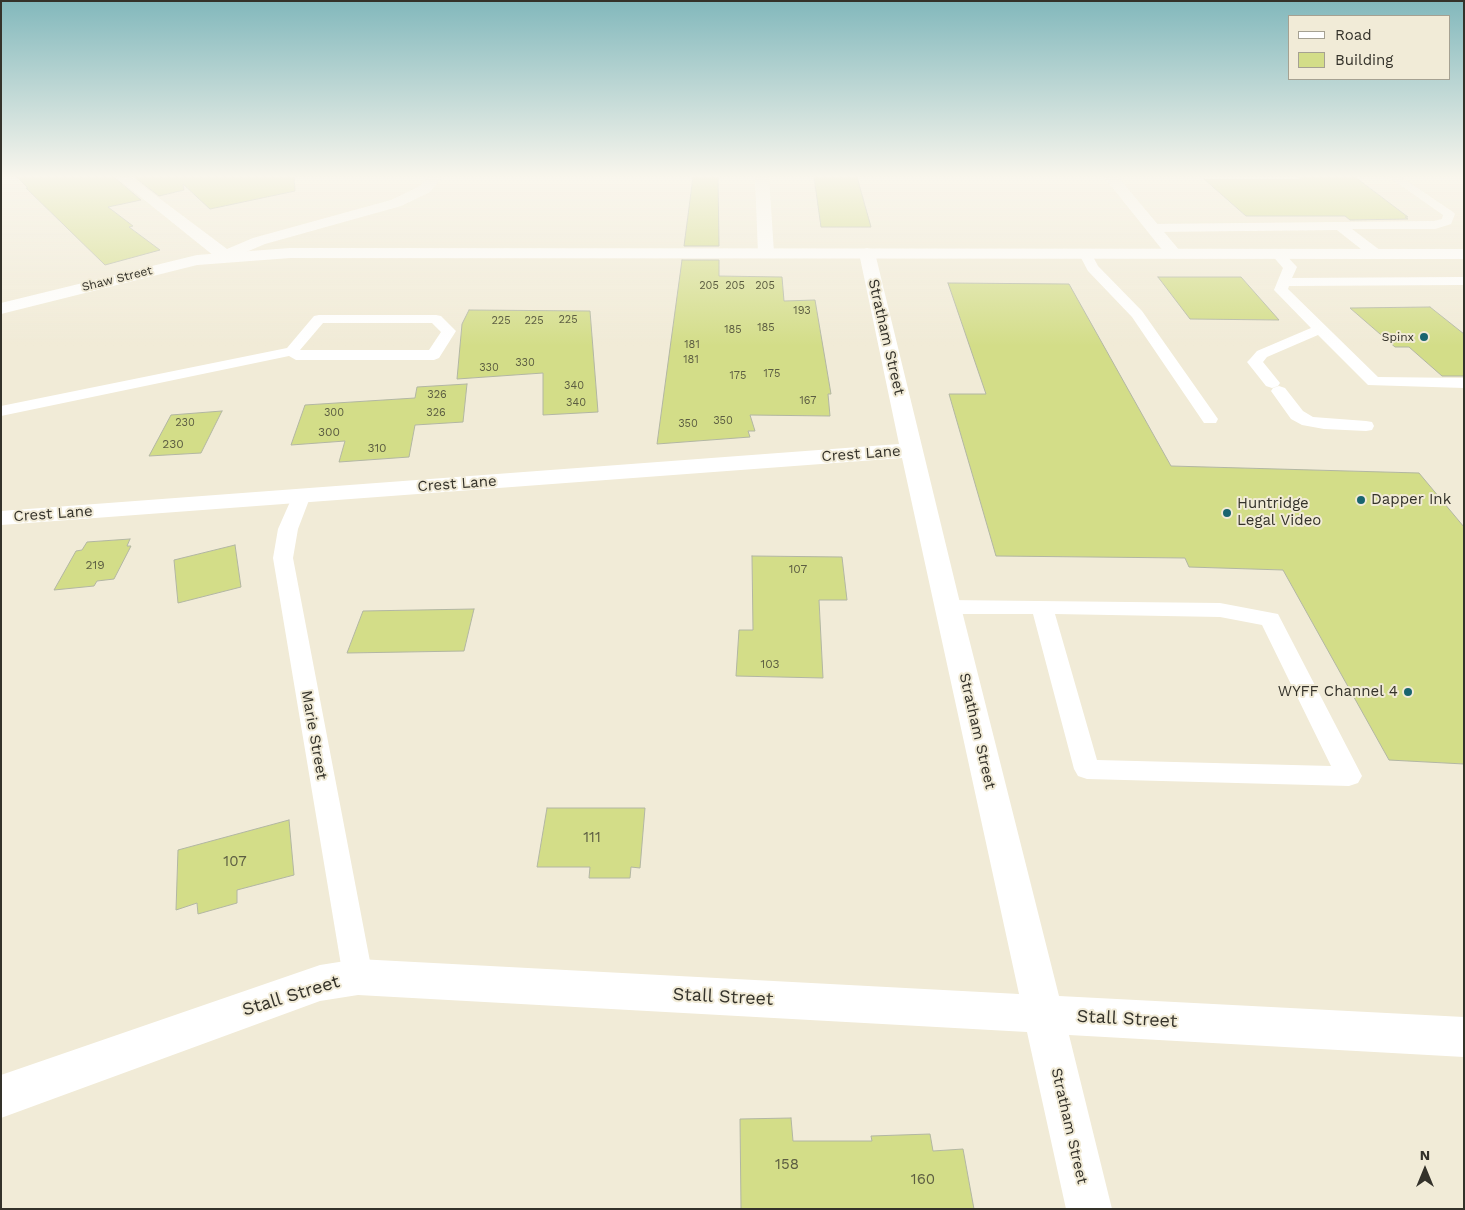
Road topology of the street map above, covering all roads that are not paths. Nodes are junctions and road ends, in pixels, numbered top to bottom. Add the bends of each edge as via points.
1 (196, 233) edge
2 (286, 233) edge
3 (765, 233) edge
4 (1157, 233) edge
5 (1350, 233) edge
6 (766, 253) junction
7 (867, 253) junction
8 (1085, 254) junction
9 (1174, 254) junction
10 (1278, 254) junction
11 (1376, 254) junction
12 (1464, 254) edge
13 (225, 256) junction
14 (1284, 282) junction
15 (1460, 287) edge
16 (1, 309) edge
17 (1320, 329) junction
18 (292, 351) junction
19 (1464, 383) edge
20 (1, 411) edge
21 (1210, 419) dead end
22 (1366, 426) dead end
23 (913, 450) junction
24 (302, 495) junction
25 (1, 518) edge
26 (947, 607) junction
27 (1042, 607) junction
28 (358, 977) junction
29 (1043, 1015) junction
30 (1464, 1037) edge
31 (1, 1097) edge
32 (1089, 1209) edge

1 - 13 street
2 - 13 street
3 - 6 street
4 - 9 street
5 - 11 lane
6 - 7 street, Shaw Street
6 - 13 street, Shaw Street via 290,253
7 - 8 street, Shaw Street
7 - 23 street, Stratham Street
8 - 9 street, Shaw Street
8 - 21 lane via 1093,268 1137,314
9 - 10 street, Shaw Street
10 - 11 street, Shaw Street
10 - 14 lane via 1290,267
11 - 12 street, Shaw Street
13 - 16 street, Shaw Street via 157,269
14 - 15 lane via 1442,281
14 - 17 lane via 1281,290
17 - 19 lane via 1374,382
17 - 22 lane via 1262,354 1255,362 1297,415 1324,424
18 - 18 lane via 319,319 436,319 449,332 434,355 296,355
18 - 20 lane
23 - 24 street, Crest Lane
23 - 26 street, Stratham Street
24 - 25 street, Crest Lane
24 - 28 lane, Marie Street via 288,529 283,558
26 - 27 lane
26 - 29 street, Stratham Street
27 - 27 lane via 1087,769 1348,776 1270,619 1220,610
28 - 29 street, Stall Street
28 - 31 street, Stall Street via 320,983
29 - 30 street, Stall Street
29 - 32 street, Stratham Street

